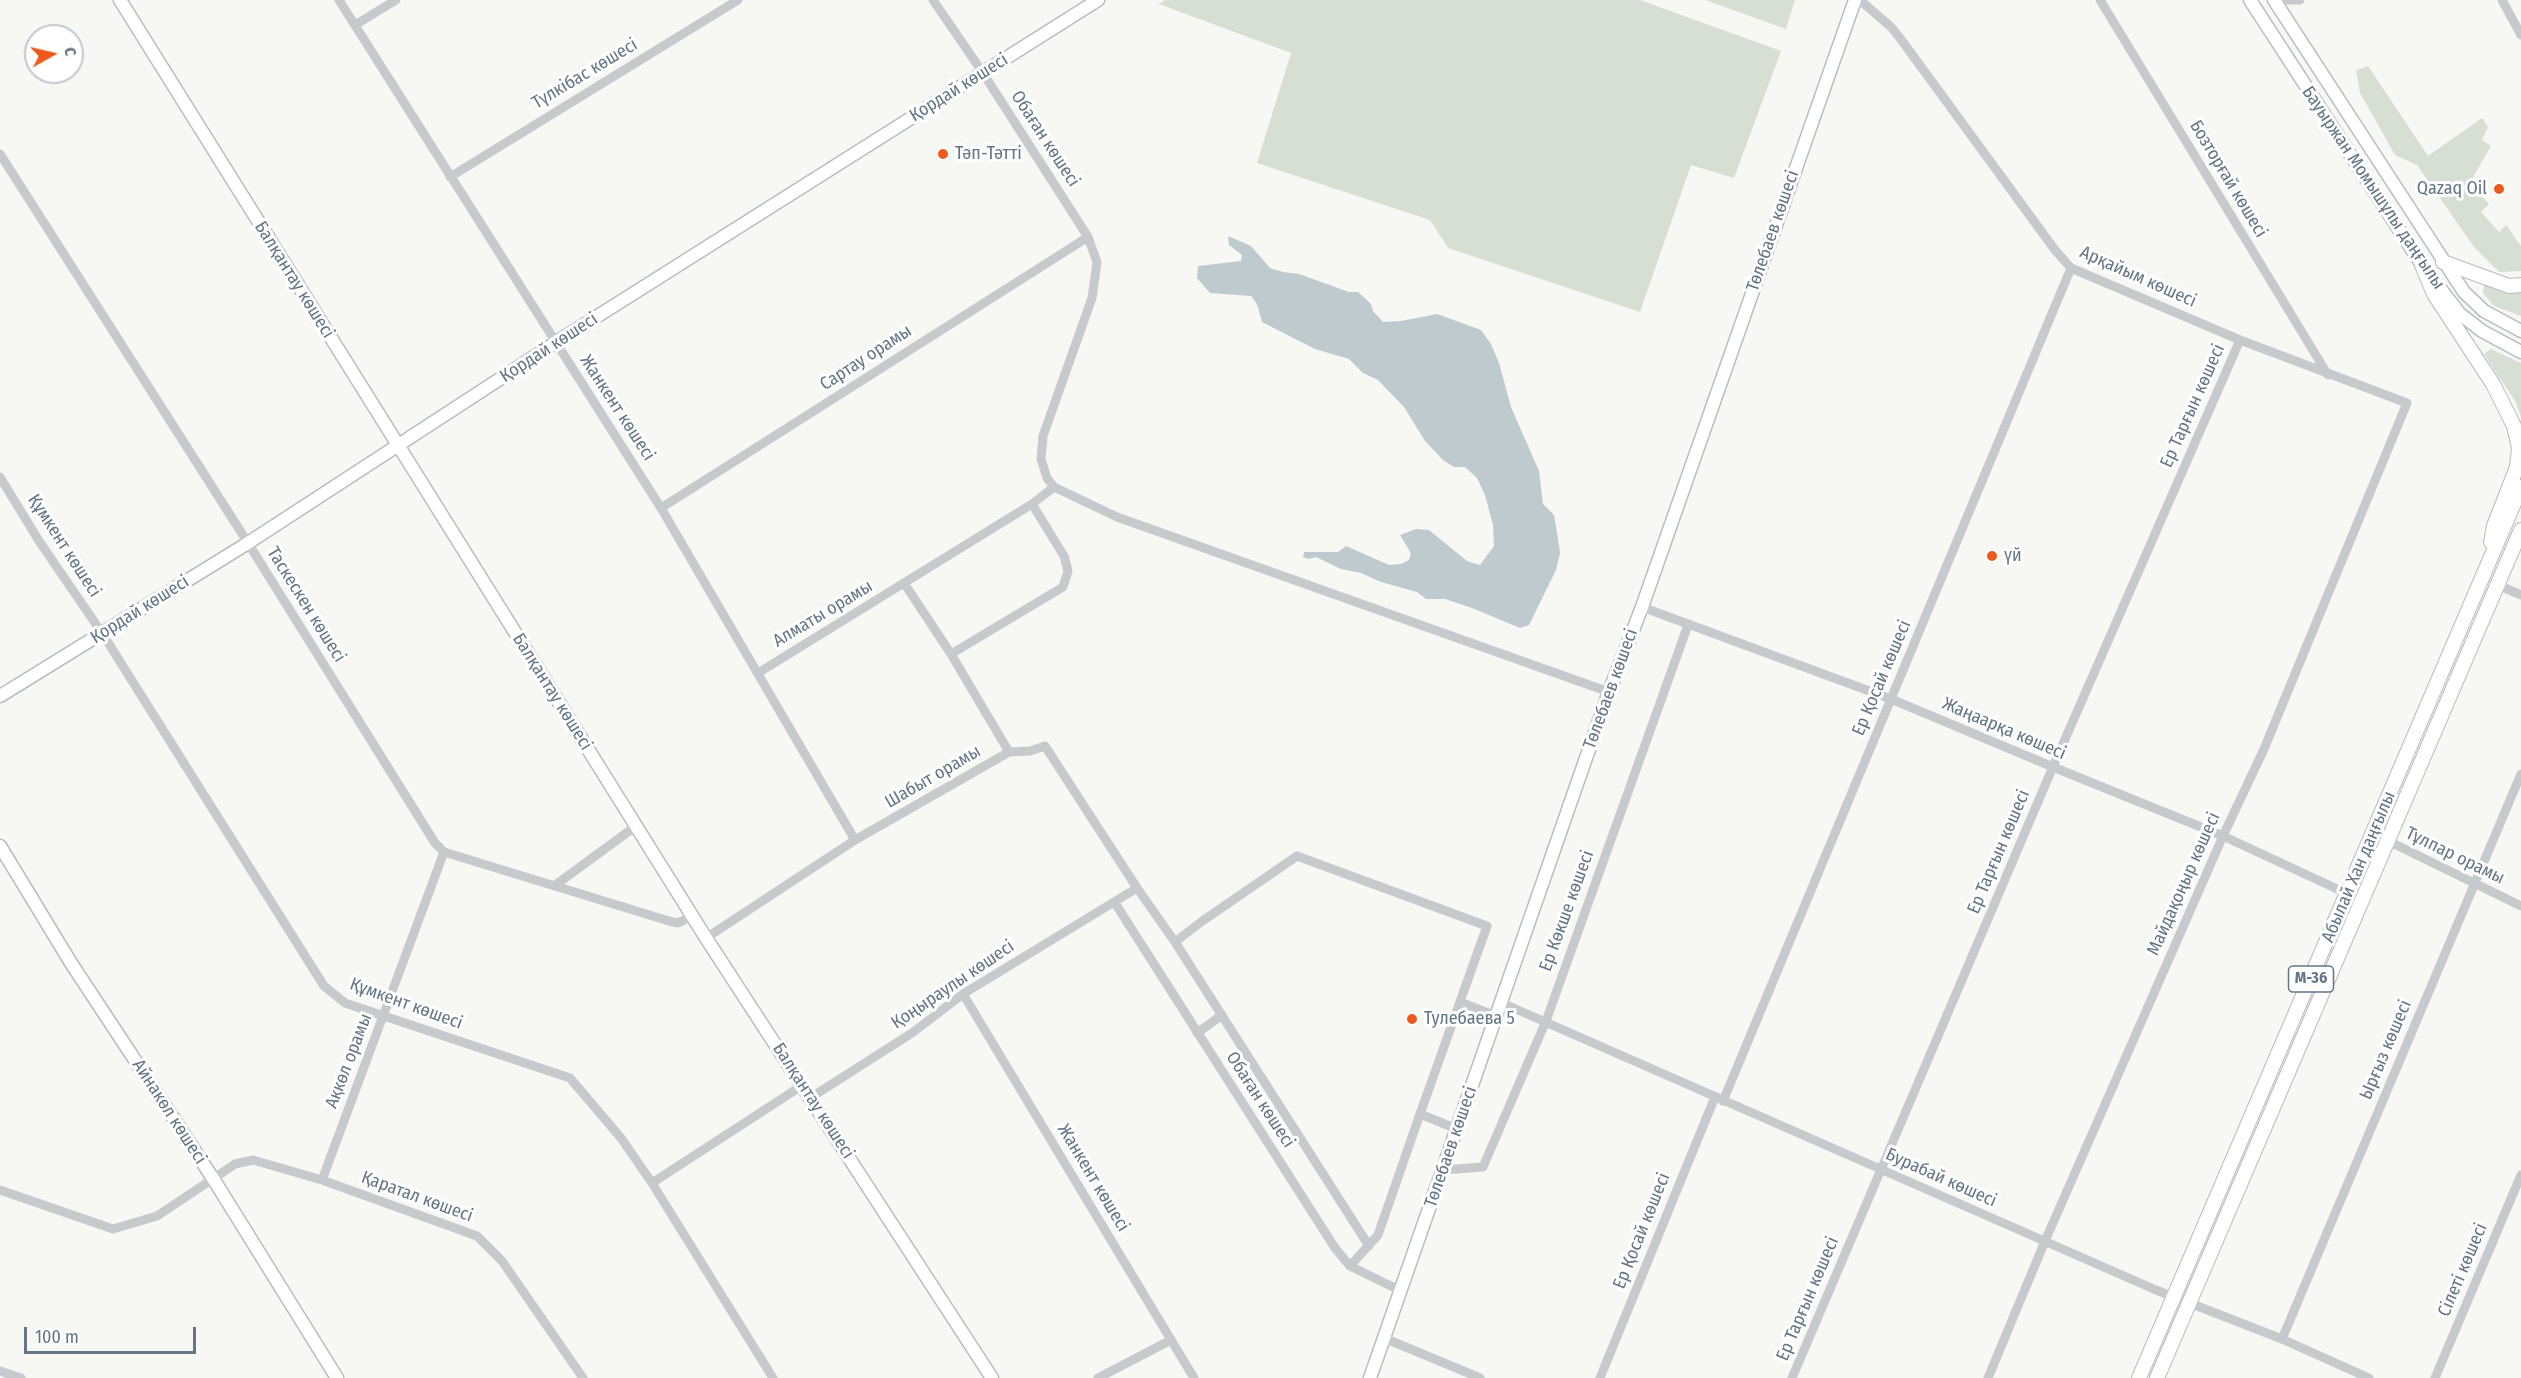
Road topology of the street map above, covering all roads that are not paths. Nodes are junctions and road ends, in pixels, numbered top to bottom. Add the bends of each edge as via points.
1 (120, 0) edge
2 (339, 0) edge
3 (396, 0) edge
4 (738, 0) edge
5 (933, 0) edge
6 (1098, 0) edge
7 (1855, 0) edge
8 (1860, 0) edge
9 (2100, 0) edge
10 (2250, 0) edge
11 (2274, 0) edge
12 (2300, 0) edge
13 (2502, 0) edge
14 (355, 25) junction
15 (2521, 35) edge
16 (983, 73) junction
17 (0, 154) edge
18 (450, 177) junction
19 (1088, 237) junction
20 (2443, 262) junction
21 (2422, 265) junction
22 (2071, 268) junction
23 (2521, 285) edge
24 (2521, 330) edge
25 (2240, 340) junction
26 (555, 343) junction
27 (2521, 352) edge
28 (2328, 375) junction
29 (2408, 403) joint
30 (397, 445) junction
31 (0, 477) edge
32 (1054, 487) junction
33 (2521, 487) edge
34 (1032, 504) junction
35 (662, 508) junction
36 (2521, 530) edge
37 (248, 543) junction
38 (2482, 579) junction
39 (904, 583) junction
40 (2498, 585) junction
41 (2521, 595) edge
42 (1642, 607) junction
43 (1688, 625) junction
44 (102, 633) junction
45 (951, 654) junction
46 (758, 673) junction
47 (1609, 692) junction
48 (0, 696) edge
49 (1892, 699) junction
50 (1009, 752) junction
51 (2053, 768) junction
52 (2521, 774) edge
53 (636, 826) junction
54 (2374, 834) junction
55 (2223, 836) junction
56 (855, 840) junction
57 (2388, 842) junction
58 (0, 846) edge
59 (444, 852) junction
60 (2474, 884) junction
61 (554, 886) junction
62 (1137, 888) junction
63 (2348, 894) junction
64 (1115, 903) junction
65 (2521, 906) edge
66 (692, 916) junction
67 (706, 938) junction
68 (1175, 942) junction
69 (963, 994) junction
70 (1460, 1002) junction
71 (1502, 1003) junction
72 (1222, 1015) junction
73 (384, 1016) junction
74 (1496, 1016) junction
75 (1546, 1021) junction
76 (1197, 1033) junction
77 (803, 1085) junction
78 (810, 1098) junction
79 (1719, 1099) junction
80 (1420, 1114) junction
81 (1457, 1129) junction
82 (1880, 1169) junction
83 (1443, 1170) junction
84 (2521, 1175) edge
85 (214, 1180) junction
86 (321, 1180) junction
87 (652, 1183) junction
88 (0, 1190) edge
89 (2045, 1241) junction
90 (1369, 1246) junction
91 (1350, 1266) junction
92 (1401, 1290) junction
93 (2174, 1297) junction
94 (2189, 1303) junction
95 (1384, 1338) junction
96 (2282, 1339) junction
97 (1171, 1340) junction
98 (0, 1371) edge
99 (21, 1378) edge
100 (337, 1378) edge
101 (583, 1378) edge
102 (773, 1378) edge
103 (992, 1378) edge
104 (1098, 1378) edge
105 (1194, 1378) edge
106 (1370, 1378) edge
107 (1480, 1378) edge
108 (1600, 1378) edge
109 (1792, 1378) edge
110 (1988, 1378) edge
111 (2139, 1378) edge
112 (2157, 1378) edge
113 (2369, 1378) edge
114 (2435, 1378) edge

1 - 30 street, Балқантау көшесі
2 - 14 street, Жанкент көшесі
3 - 14 street
4 - 18 street, Түлкібас көшесі
5 - 16 street, Обаған көшесі
6 - 16 street, Қордай көшесі
7 - 42 street, Төлебаев көшесі
8 - 22 street, Арқайым көшесі via 1899,38
9 - 28 street, Бозторғай көшесі
10 - 21 street, Бауыржан Момышұлы даңғылы
11 - 12 street
11 - 20 street, Бауыржан Момышұлы даңғылы
13 - 15 street
14 - 18 street, Жанкент көшесі
16 - 19 street, Обаған көшесі
16 - 26 street, Қордай көшесі
17 - 37 street, Таскескен көшесі
18 - 26 street, Жанкент көшесі
19 - 32 street, Обаған көшесі via 1097,262 1092,298 1043,436 1041,459
19 - 35 street, Сартау орамы
20 - 23 main road via 2509,285
20 - 24 street, Бауыржан Момышұлы даңғылы via 2464,292 2484,311
21 - 27 street, Бауыржан Момышұлы даңғылы via 2460,314
21 - 38 main road via 2434,294 2507,409 2519,448 2517,467 2494,526
22 - 25 street, Арқайым көшесі
22 - 49 street, Ер Қосай көшесі
25 - 28 street, Арқайым көшесі
25 - 51 street, Ер Тарғын көшесі
26 - 30 street, Қордай көшесі
26 - 35 street, Жанкент көшесі
28 - 29 street, Арқайым көшесі
29 - 55 street, Майдақоңыр көшесі via 2264,749
30 - 37 street, Қордай көшесі
30 - 53 street, Балқантау көшесі
31 - 44 street, Құмкент көшесі
32 - 34 street, Алматы орамы
32 - 47 street via 1117,517
33 - 38 main road, Абылай Хан даңғылы / M-36
34 - 39 street, Алматы орамы
34 - 45 street via 1064,556 1068,571 1063,587
35 - 46 street, Жанкент көшесі
36 - 40 main road, Абылай Хан даңғылы / M-36
37 - 44 street, Қордай көшесі
37 - 59 street, Таскескен көшесі
38 - 54 main road, Абылай Хан даңғылы / M-36
39 - 45 street, Шабыт орамы
39 - 46 street, Алматы орамы
40 - 41 street
40 - 57 main road, Абылай Хан даңғылы / M-36
42 - 43 street, Жаңаарқа көшесі
42 - 47 street, Төлебаев көшесі
43 - 49 street, Жаңаарқа көшесі
43 - 75 street, Ер Көкше көшесі
44 - 48 street, Қордай көшесі
44 - 73 street, Құмкент көшесі via 324,986 345,1003
45 - 50 street, Шабыт орамы
46 - 56 street, Жанкент көшесі
47 - 71 street, Төлебаев көшесі
49 - 51 street, Жаңаарқа көшесі
49 - 79 street, Ер Қосай көшесі
50 - 56 street, Шабыт орамы
50 - 62 street via 1045,746
51 - 55 street, Жаңаарқа көшесі
51 - 82 street, Ер Тарғын көшесі
52 - 60 street, Ырғыз көшесі
53 - 61 street
53 - 66 street, Балқантау көшесі
54 - 57 street, Тұлпар орамы
54 - 63 main road, Абылай Хан даңғылы / M-36
55 - 63 street, Жаңаарқа көшесі
55 - 89 street, Майдақоңыр көшесі
56 - 67 street, Шабыт орамы
57 - 60 street, Тұлпар орамы
57 - 94 main road, Абылай Хан даңғылы / M-36
58 - 85 street, Айнакөл көшесі via 77,972
59 - 61 street
59 - 73 street, Ақкөл орамы
60 - 65 street, Тұлпар орамы
60 - 96 street, Ырғыз көшесі
61 - 66 street via 678,923
62 - 64 street, Қоңыраулы көшесі
62 - 68 street
63 - 93 main road, Абылай Хан даңғылы / M-36
64 - 69 street, Қоңыраулы көшесі
64 - 76 street, Обаған көшесі
66 - 67 street, Балқантау көшесі
67 - 77 street, Балқантау көшесі
68 - 70 street via 1297,856 1487,926
68 - 72 street
69 - 78 street, Қоңыраулы көшесі via 912,1033
69 - 97 street, Жанкент көшесі
70 - 74 street
70 - 80 street
71 - 74 street, Төлебаев көшесі
71 - 75 street, Бурабай көшесі
72 - 76 street
72 - 90 street
73 - 86 street, Ақкөл орамы
73 - 87 street, Құмкент көшесі via 570,1078 621,1138
74 - 81 street, Төлебаев көшесі
75 - 79 street, Бурабай көшесі
75 - 83 street, Ер Көкше көшесі via 1483,1167
76 - 91 street, Обаған көшесі
77 - 78 street, Балқантау көшесі
77 - 87 street
78 - 103 street, Балқантау көшесі
79 - 82 street, Бурабай көшесі
79 - 108 street, Ер Қосай көшесі
80 - 81 street
80 - 90 street via 1378,1235
81 - 83 street, Төлебаев көшесі
82 - 89 street, Бурабай көшесі
82 - 109 street, Ер Тарғын көшесі
83 - 92 street, Төлебаев көшесі
84 - 114 street, Сілеті көшесі
85 - 86 street, Қаратал көшесі via 235,1164 253,1160
85 - 88 street, Қаратал көшесі via 157,1216 113,1229
85 - 100 street, Айнакөл көшесі
86 - 101 street, Қаратал көшесі via 477,1236 502,1261
87 - 102 street, Құмкент көшесі
89 - 93 street, Бурабай көшесі
89 - 110 street, Майдақоңыр көшесі
90 - 91 street
91 - 92 street, Обаған көшесі
92 - 95 street, Төлебаев көшесі
93 - 94 street, Бурабай көшесі
93 - 111 main road, Абылай Хан даңғылы / M-36
94 - 96 street, Бурабай көшесі
94 - 112 main road, Абылай Хан даңғылы / M-36
95 - 106 street, Төлебаев көшесі
95 - 107 street
96 - 113 street, Бурабай көшесі
97 - 104 street
97 - 105 street, Жанкент көшесі
98 - 99 street

